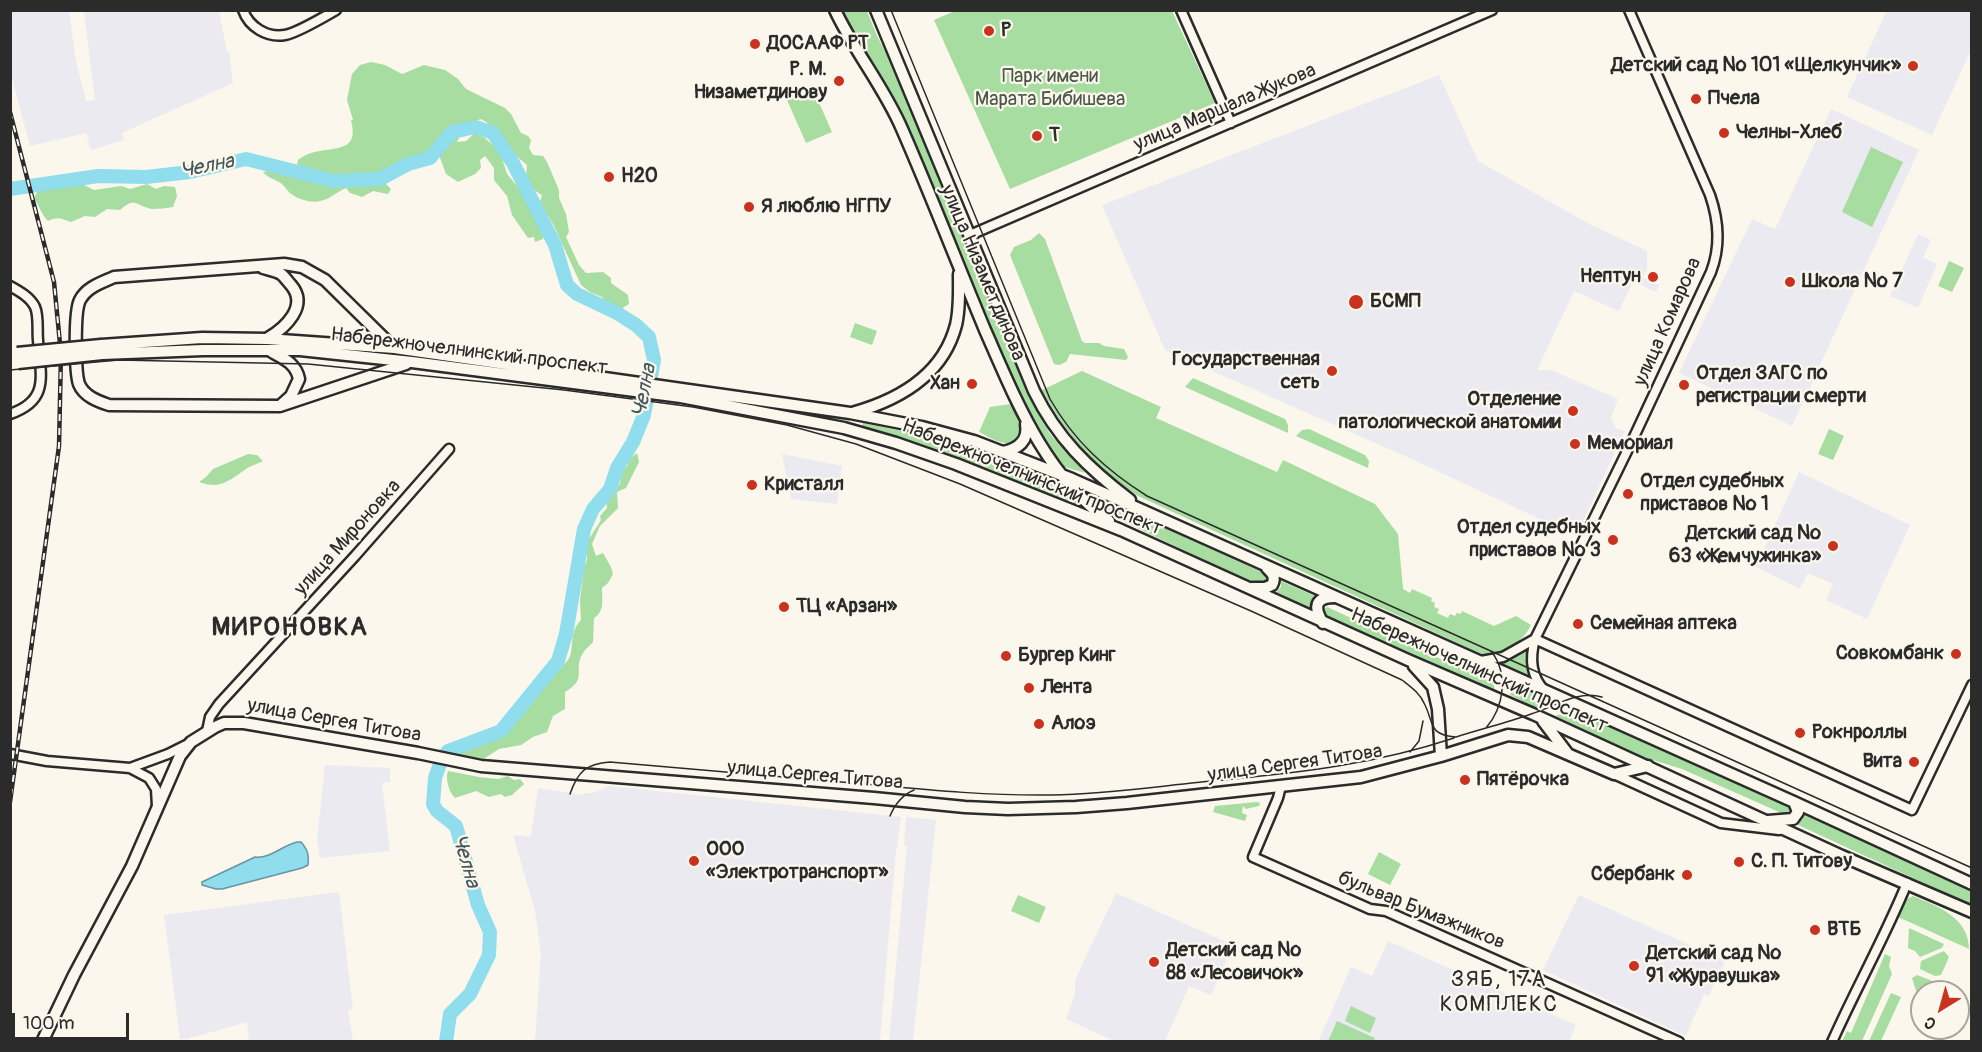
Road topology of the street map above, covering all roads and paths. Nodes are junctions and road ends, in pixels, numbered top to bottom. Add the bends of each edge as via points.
1 (243, 10) edge
2 (336, 10) edge
3 (876, 10) edge
4 (1181, 10) edge
5 (1492, 10) edge
6 (1629, 10) edge
7 (837, 14) edge
8 (1231, 123) junction
9 (970, 235) junction
10 (260, 266) junction
11 (959, 268) junction
12 (10, 286) edge
13 (267, 339) junction
14 (394, 348) junction
15 (101, 350) junction
16 (269, 350) junction
17 (14, 358) edge
18 (412, 362) junction
19 (593, 381) junction
20 (681, 392) junction
21 (280, 406) junction
22 (850, 413) junction
23 (10, 414) edge
24 (1025, 421) junction
25 (448, 449) dead end
26 (1002, 452) junction
27 (1061, 475) junction
28 (1142, 510) junction
29 (1121, 530) junction
30 (1262, 564) junction
31 (1249, 589) junction
32 (1336, 597) junction
33 (1323, 622) junction
34 (1535, 639) junction
35 (1408, 660) junction
36 (1479, 662) junction
37 (1971, 685) edge
38 (1546, 692) junction
39 (1541, 718) junction
40 (207, 731) junction
41 (191, 742) junction
42 (10, 754) edge
43 (1568, 754) junction
44 (1441, 756) junction
45 (1648, 766) junction
46 (130, 768) junction
47 (1614, 774) junction
48 (1281, 786) junction
49 (1794, 802) junction
50 (157, 806) junction
51 (1765, 821) junction
52 (1785, 830) junction
53 (1956, 877) junction
54 (1971, 878) edge
55 (1907, 883) junction
56 (1971, 884) edge
57 (1971, 912) edge
58 (42, 1041) edge
59 (1679, 1041) edge
60 (1832, 1041) edge

1 - 2 street via 248,21 270,35 286,35
3 - 9 main road, улица Низаметдинова
4 - 8 street
5 - 8 street, улица Маршала Жукова
6 - 34 street, улица Комарова via 1710,195 1718,245 1711,272 1643,419
7 - 11 main road, улица Низаметдинова via 901,126
8 - 9 street, улица Маршала Жукова
9 - 28 main road, улица Низаметдинова via 1044,411 1075,453
10 - 13 main road via 282,275 295,290 297,306 291,319
10 - 14 main road via 302,267 325,280
10 - 21 main road via 114,277 93,286 80,300 76,318 79,383 95,400 108,405
11 - 22 main road via 956,324 935,367 914,386 879,405
11 - 24 main road, улица Низаметдинова
12 - 23 street via 24,294 35,308 41,386 34,400
13 - 14 main road, Набережночелнинский проспект
13 - 15 main road, Набережночелнинский проспект via 202,338
14 - 19 main road, Набережночелнинский проспект
15 - 16 main road, Набережночелнинский проспект
15 - 17 main road, Набережночелнинский проспект, bridge
16 - 18 main road, Набережночелнинский проспект
16 - 21 main road via 296,368 299,379 291,396
18 - 19 main road, Набережночелнинский проспект
18 - 21 main road
19 - 20 main road, Набережночелнинский проспект
20 - 22 main road, Набережночелнинский проспект
20 - 29 main road, Набережночелнинский проспект via 896,443
22 - 26 main road, Набережночелнинский проспект via 956,436
24 - 26 main road via 1023,442
24 - 27 main road, улица Низаметдинова
25 - 40 street, улица Мироновка via 219,704
26 - 27 main road, Набережночелнинский проспект
27 - 28 main road, Набережночелнинский проспект
27 - 29 main road, улица Низаметдинова via 1086,502
28 - 30 main road, Набережночелнинский проспект
29 - 31 main road, Набережночелнинский проспект
30 - 31 main road via 1274,574 1275,580 1265,588
30 - 32 main road, Набережночелнинский проспект
31 - 33 main road, Набережночелнинский проспект
32 - 33 main road via 1326,597 1317,606
32 - 36 main road, Набережночелнинский проспект
33 - 35 main road, Набережночелнинский проспект
34 - 36 street via 1503,657
34 - 37 street via 1912,810
34 - 38 street via 1532,665
35 - 39 main road, Набережночелнинский проспект
35 - 44 main road via 1433,687
36 - 38 main road, Набережночелнинский проспект
38 - 49 main road, Набережночелнинский проспект
39 - 43 main road
39 - 45 main road, Набережночелнинский проспект
40 - 41 main road, улица Сергея Титова
40 - 48 main road, улица Сергея Титова via 224,723 244,723 481,766 964,807 1076,807
41 - 46 street
41 - 50 main road via 180,756
42 - 46 street
43 - 44 main road, улица Сергея Титова via 1528,737 1508,735
43 - 47 main road, улица Сергея Титова
44 - 48 main road, улица Сергея Титова via 1361,777
45 - 47 main road
45 - 51 main road, Набережночелнинский проспект
46 - 50 street via 149,778 156,789
47 - 52 street via 1721,823
48 - 59 street, бульвар Бумажников via 1253,857 1370,909 1386,910
49 - 51 main road via 1798,812 1793,819
49 - 53 main road, Набережночелнинский проспект
50 - 58 main road via 132,866
51 - 52 main road, Набережночелнинский проспект
52 - 55 main road, Набережночелнинский проспект
53 - 54 main road
53 - 56 main road, Набережночелнинский проспект
55 - 57 main road, Набережночелнинский проспект
55 - 60 street

